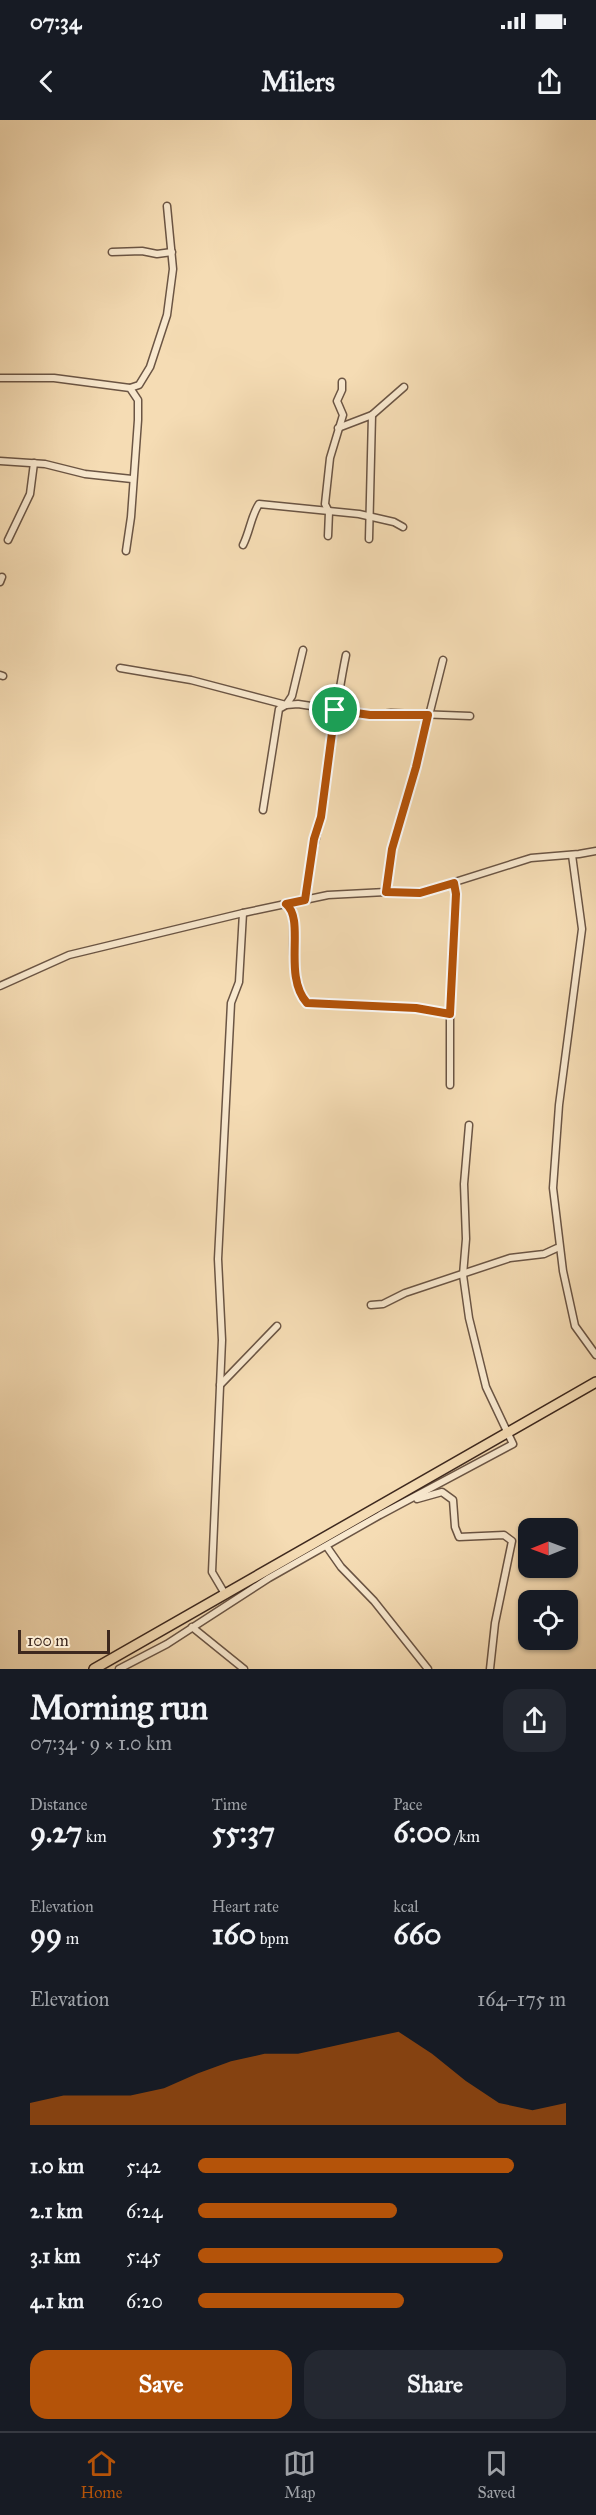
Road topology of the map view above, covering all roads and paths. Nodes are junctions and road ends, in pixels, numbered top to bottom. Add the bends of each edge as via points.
1 (167, 206) dead end
2 (112, 252) dead end
3 (172, 252) junction
4 (0, 378) edge
5 (342, 382) dead end
6 (404, 387) dead end
7 (130, 388) junction
8 (372, 415) junction
9 (338, 428) junction
10 (0, 461) edge
11 (34, 463) junction
12 (132, 479) junction
13 (329, 512) junction
14 (371, 516) junction
15 (403, 527) dead end
16 (328, 536) dead end
17 (369, 539) dead end
18 (8, 540) dead end
19 (243, 545) dead end
20 (126, 551) dead end
21 (303, 650) dead end
22 (346, 655) dead end
23 (443, 660) dead end
24 (120, 668) dead end
25 (286, 705) junction
26 (335, 710) junction
27 (428, 715) junction
28 (470, 716) dead end
29 (263, 810) dead end
30 (596, 851) edge
31 (572, 855) junction
32 (454, 883) junction
33 (386, 892) junction
34 (305, 900) junction
35 (286, 904) junction
36 (243, 913) junction
37 (0, 986) edge
38 (450, 1014) junction
39 (450, 1085) dead end
40 (469, 1125) dead end
41 (557, 1248) dead end
42 (462, 1275) junction
43 (371, 1305) dead end
44 (277, 1326) dead end
45 (596, 1355) edge
46 (596, 1382) edge
47 (220, 1386) junction
48 (508, 1432) junction
49 (407, 1502) junction
50 (327, 1547) junction
51 (225, 1594) junction
52 (192, 1627) junction
53 (94, 1669) edge
54 (119, 1669) edge
55 (244, 1669) edge
56 (428, 1669) edge
57 (490, 1669) edge

1 - 3 street
2 - 3 street
3 - 7 street via 172,287 164,324 150,367 139,385
4 - 7 street via 54,378
5 - 9 street via 337,401 343,415
6 - 8 street
7 - 12 street via 138,400
8 - 9 street
8 - 14 street
9 - 13 street via 325,504
10 - 11 street
11 - 12 street
11 - 18 street via 30,494
12 - 20 street
13 - 14 street
13 - 16 street
13 - 19 street via 260,504 252,514 252,525
14 - 15 street
14 - 17 street
21 - 25 street via 292,696
22 - 26 street
23 - 27 street
24 - 25 street via 191,680
25 - 26 street
25 - 29 street via 279,709
26 - 27 street via 370,715
26 - 34 street
27 - 28 street
27 - 33 street via 392,849
30 - 31 street
31 - 32 street via 531,858
31 - 45 street via 582,929 559,1105 553,1188 562,1271 575,1326
32 - 33 street via 420,893
32 - 38 street
33 - 34 street
34 - 35 street
35 - 36 street
35 - 38 street via 294,917 295,978 299,994 307,1003 416,1008
36 - 37 street via 69,955
36 - 47 street via 239,982 231,1003 218,1259
38 - 39 street
40 - 42 street
41 - 42 street via 544,1254 510,1258
42 - 43 street
42 - 48 street via 486,1387
44 - 47 street
46 - 48 highway
47 - 51 street via 212,1572
48 - 49 street via 513,1444
48 - 51 highway
49 - 50 street
49 - 57 street via 442,1492 453,1500 459,1537 504,1535 512,1541
50 - 52 street
50 - 56 street
51 - 53 highway
52 - 54 street
52 - 55 street

